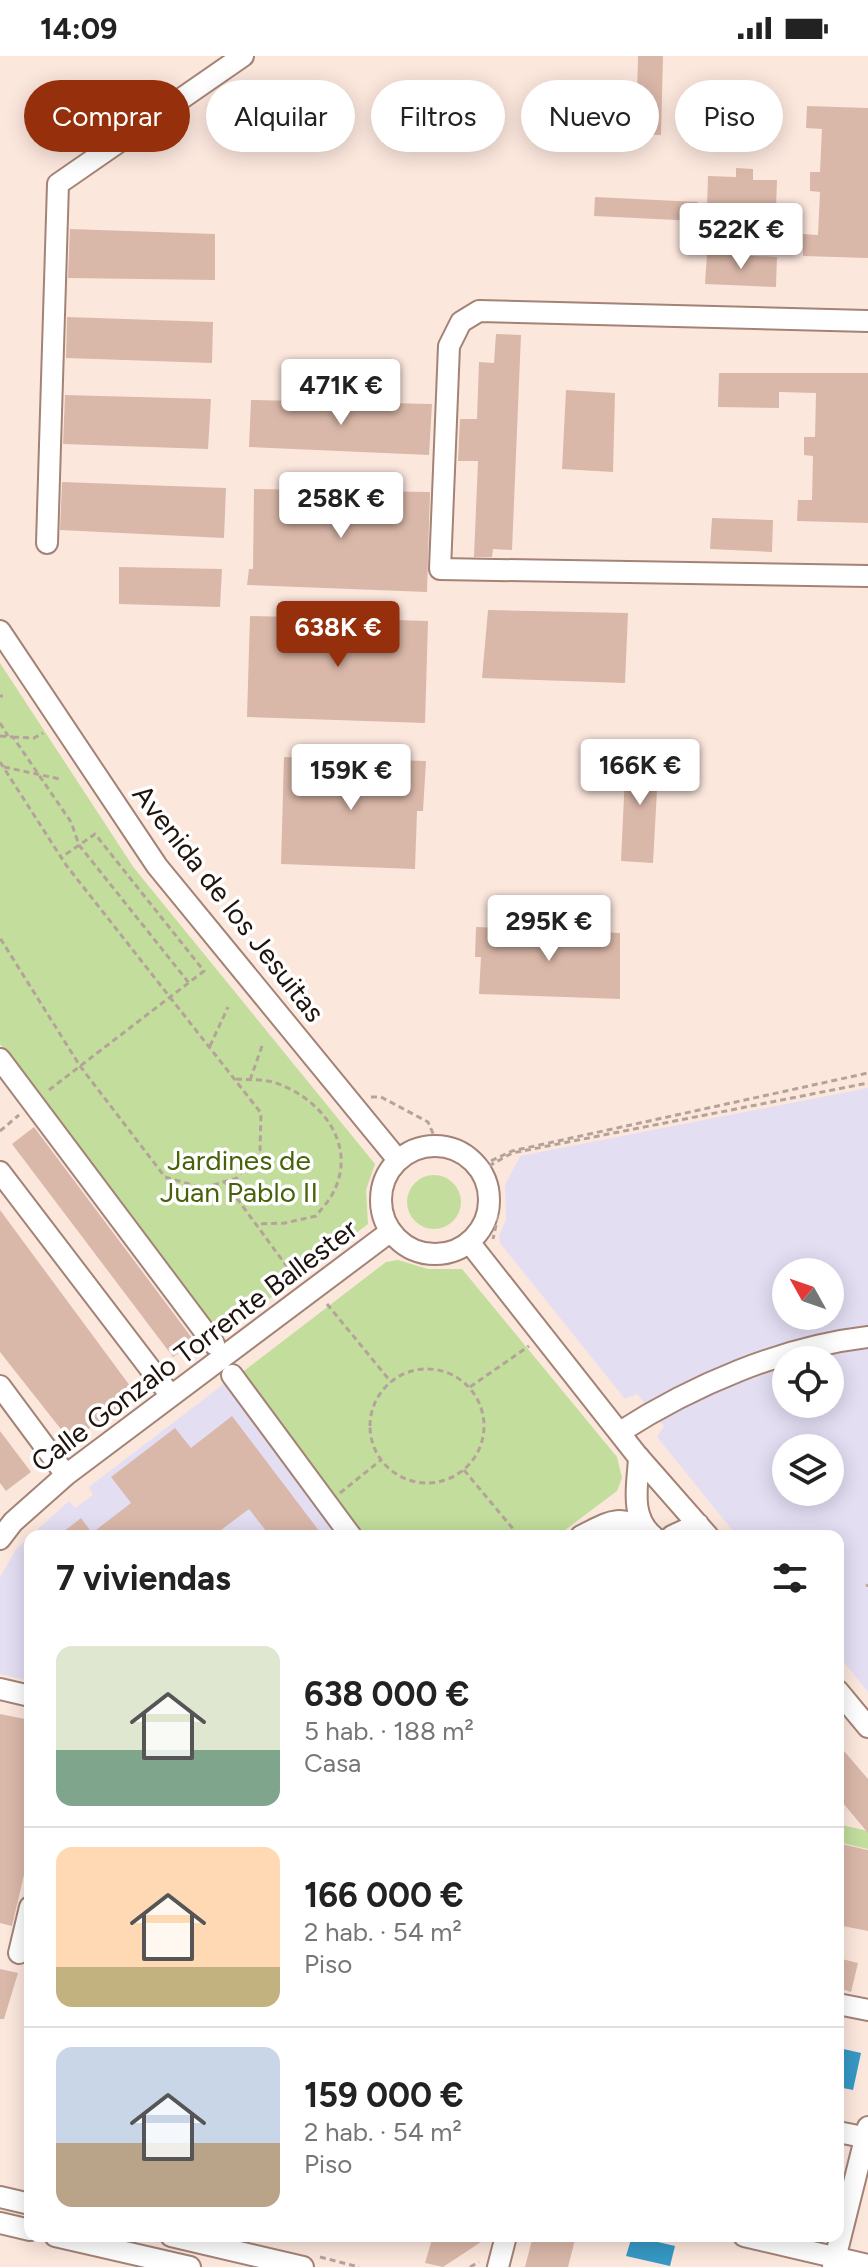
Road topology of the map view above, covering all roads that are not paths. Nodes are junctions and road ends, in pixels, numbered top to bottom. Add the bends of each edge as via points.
1 (243, 56) edge
2 (868, 321) edge
3 (47, 543) dead end
4 (868, 576) edge
5 (0, 631) edge
6 (0, 1059) edge
7 (398, 1160) junction
8 (0, 1172) edge
9 (391, 1231) junction
10 (469, 1242) junction
11 (868, 1337) edge
12 (214, 1344) dead end
13 (232, 1375) dead end
14 (0, 1386) edge
15 (171, 1396) junction
16 (620, 1432) junction
17 (639, 1457) junction
18 (66, 1475) junction
19 (346, 1530) edge
20 (594, 1530) edge
21 (644, 1530) edge
22 (648, 1530) edge
23 (686, 1530) edge
24 (0, 1539) edge
25 (0, 1689) edge
26 (24, 1695) edge
27 (844, 1698) edge
28 (868, 1727) edge
29 (24, 1926) edge
30 (16, 1952) edge
31 (844, 2005) edge
32 (868, 2010) edge
33 (844, 2132) edge
34 (867, 2134) edge
35 (0, 2197) edge
36 (24, 2203) edge
37 (0, 2223) edge
38 (844, 2223) edge
39 (24, 2229) edge
40 (79, 2242) edge
41 (200, 2242) edge
42 (504, 2242) edge
43 (765, 2242) edge
44 (839, 2242) edge
45 (834, 2262) edge
46 (868, 2265) edge
47 (177, 2266) edge
48 (303, 2267) edge
49 (498, 2267) edge

1 - 3 street via 58,184
2 - 4 street via 479,311 461,322 449,346 440,569
5 - 7 street, Avenida de los Jesuitas via 157,866
6 - 12 street
7 - 9 street via 381,1202
7 - 10 street via 430,1146 447,1147 482,1168 488,1213
8 - 15 street
9 - 10 street via 403,1244 436,1254
9 - 15 street, Calle Gonzalo Torrente Ballester
10 - 16 street
11 - 16 street via 822,1342 761,1363
13 - 19 street
14 - 18 street
15 - 18 street, Calle Gonzalo Torrente Ballester
16 - 17 street
17 - 22 street via 636,1495
17 - 23 street
18 - 24 street, Calle Gonzalo Torrente Ballester
20 - 21 street via 628,1519
25 - 26 street
27 - 28 street
29 - 30 street
31 - 32 street
33 - 34 street
34 - 38 street
35 - 36 street
37 - 39 street
40 - 47 street
41 - 48 street
42 - 49 street
43 - 45 street
44 - 45 street
45 - 46 street

